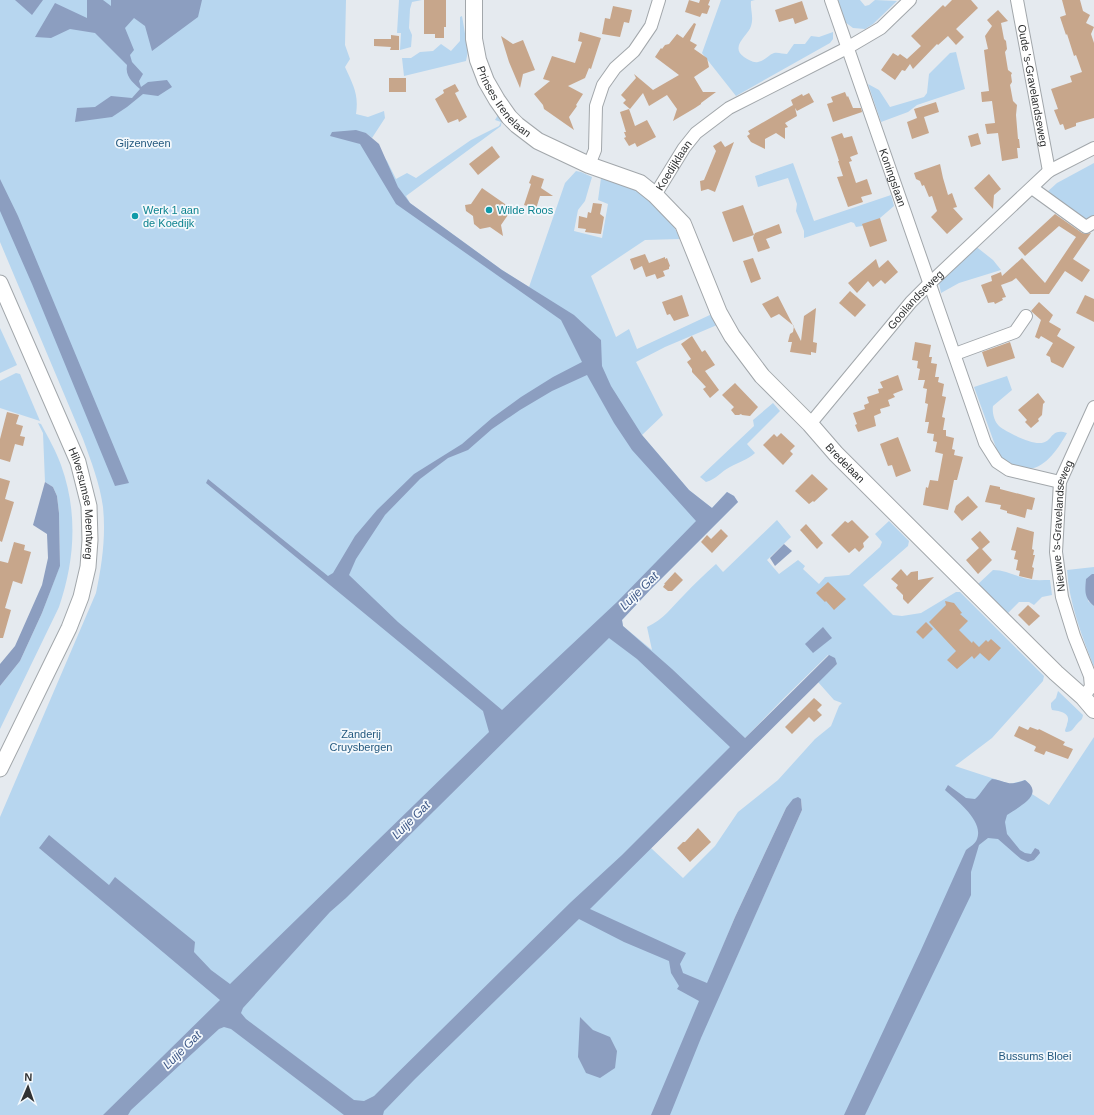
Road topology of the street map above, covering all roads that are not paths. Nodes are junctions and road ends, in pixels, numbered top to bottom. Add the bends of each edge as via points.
1 (474, 0) edge
2 (659, 0) edge
3 (831, 0) edge
4 (910, 0) edge
5 (1017, 0) edge
6 (847, 48) junction
7 (1094, 148) edge
8 (589, 165) junction
9 (1049, 171) junction
10 (1032, 188) junction
11 (655, 195) junction
12 (1094, 222) edge
13 (930, 282) junction
14 (0, 283) edge
15 (1026, 316) dead end
16 (955, 354) junction
17 (1094, 406) edge
18 (810, 424) junction
19 (1089, 430) edge
20 (1060, 482) junction
21 (1083, 697) junction
22 (1094, 710) edge
23 (0, 769) edge

1 - 8 main road, Prinses Irenelaan via 474,39 478,60 497,100 517,125 538,141
2 - 8 street via 651,26 634,51 615,68 603,85 596,106 595,150
3 - 6 street, Koningslaan
4 - 6 street, Koedijklaan via 881,28
5 - 9 street, Oude 's-Gravelandseweg
6 - 11 street, Koedijklaan via 729,108 696,133
6 - 13 street, Koningslaan
7 - 9 street, Gooilandseweg
8 - 11 main road, Koedijklaan via 640,183
9 - 10 street, Gooilandseweg
10 - 12 street via 1086,227
10 - 13 street, Gooilandseweg
11 - 18 main road, Bredelaan via 683,224 719,313 732,336 762,376
13 - 16 street, Koningslaan
13 - 18 street, Gooilandseweg
14 - 23 street, Hilversumse Meentweg via 78,462 89,506 90,540 85,583 74,616
15 - 16 street via 1015,332
16 - 20 street, Koningslaan via 985,443 998,462 1009,470
17 - 19 street, Nieuwe 's-Gravelandseweg
18 - 21 main road, Bredelaan via 836,454
19 - 20 street, Nieuwe 's-Gravelandseweg
20 - 21 street, Nieuwe 's-Gravelandseweg via 1056,552 1062,598 1090,676 1090,687
21 - 22 main road

